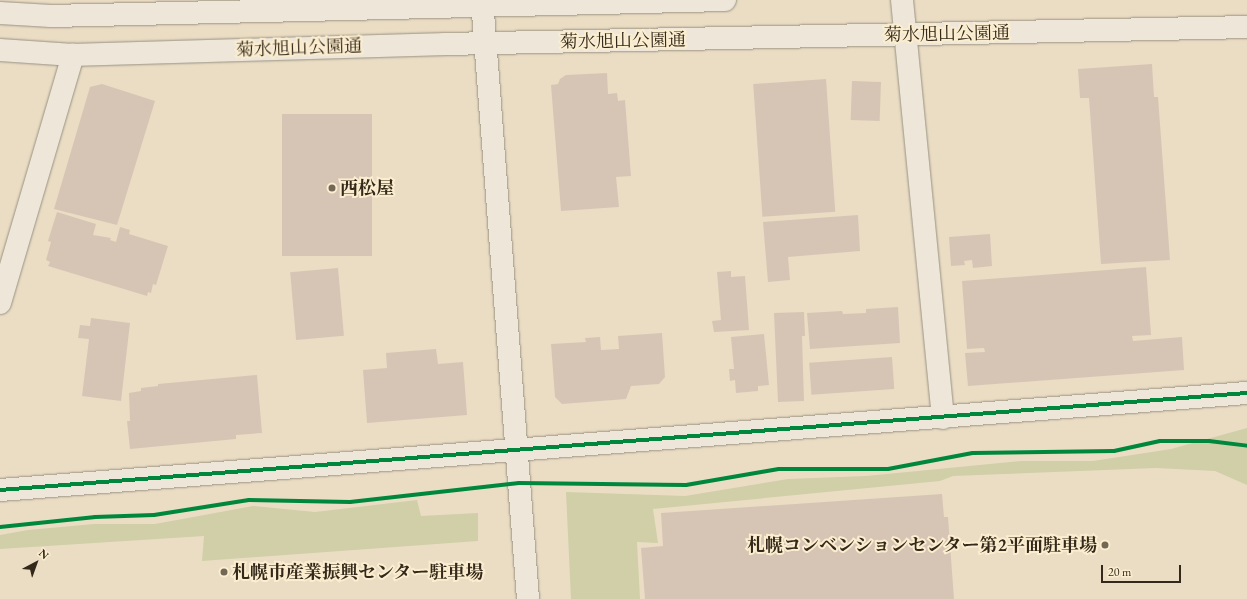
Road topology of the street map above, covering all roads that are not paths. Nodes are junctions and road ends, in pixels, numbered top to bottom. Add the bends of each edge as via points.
1 (725, 0) edge
2 (902, 0) edge
3 (483, 4) edge
4 (149, 6) edge
5 (0, 13) edge
6 (1247, 28) edge
7 (906, 35) junction
8 (485, 44) junction
9 (0, 50) edge
10 (74, 55) junction
11 (0, 303) edge
12 (1247, 393) edge
13 (944, 418) junction
14 (517, 451) junction
15 (0, 490) edge
16 (528, 599) edge

1 - 3 street, 菊水旭山公園通
2 - 7 street
3 - 4 street, 菊水旭山公園通
3 - 8 street
4 - 5 street, 菊水旭山公園通 via 51,16
6 - 7 street, 菊水旭山公園通
7 - 8 street, 菊水旭山公園通
7 - 13 street
8 - 10 street, 菊水旭山公園通
8 - 14 street
9 - 10 street, 菊水旭山公園通
10 - 11 street
12 - 13 street
13 - 14 street
14 - 15 street
14 - 16 street

